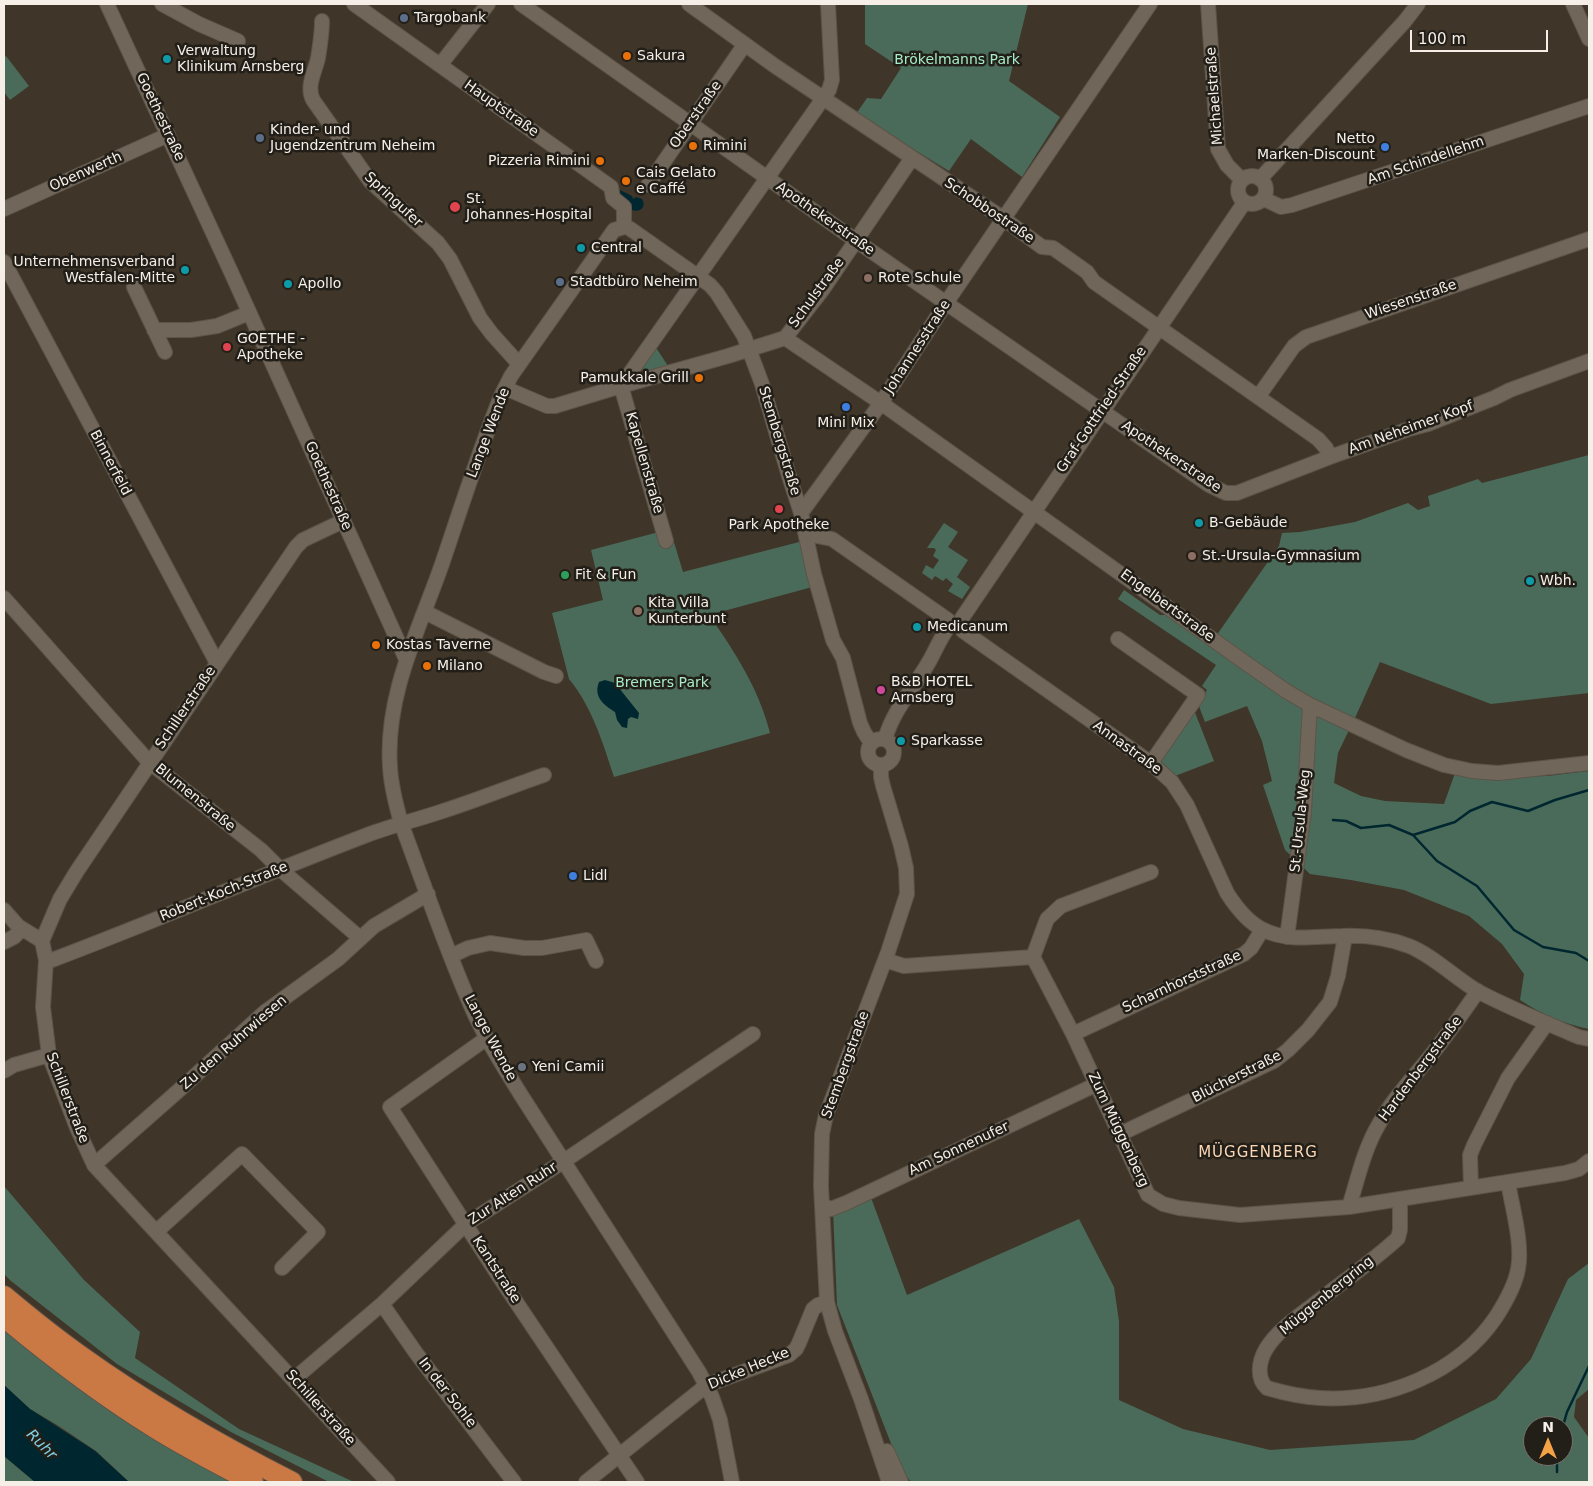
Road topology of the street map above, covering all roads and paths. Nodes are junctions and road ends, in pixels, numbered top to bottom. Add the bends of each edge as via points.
1 (107, 4) edge
2 (162, 4) edge
3 (354, 4) edge
4 (488, 4) edge
5 (521, 4) edge
6 (689, 4) edge
7 (828, 4) edge
8 (1150, 4) edge
9 (1208, 4) edge
10 (1418, 4) edge
11 (1573, 4) edge
12 (322, 22) dead end
13 (1589, 38) edge
14 (238, 41) dead end
15 (745, 44) junction
16 (440, 65) junction
17 (824, 98) junction
18 (1589, 106) edge
19 (690, 124) junction
20 (168, 135) junction
21 (912, 158) junction
22 (768, 178) junction
23 (1260, 178) junction
24 (1242, 180) junction
25 (648, 185) dead end
26 (1264, 199) junction
27 (1244, 202) junction
28 (4, 209) edge
29 (1004, 219) junction
30 (624, 227) junction
31 (1589, 239) edge
32 (855, 240) junction
33 (4, 262) edge
34 (698, 277) junction
35 (134, 287) dead end
36 (946, 303) junction
37 (249, 313) junction
38 (1158, 327) junction
39 (154, 330) junction
40 (785, 338) junction
41 (750, 349) junction
42 (165, 352) dead end
43 (1589, 361) edge
44 (519, 364) junction
45 (621, 386) junction
46 (505, 388) junction
47 (1258, 397) junction
48 (881, 403) junction
49 (1102, 411) junction
50 (1330, 457) junction
51 (1232, 494) joint
52 (1033, 512) junction
53 (801, 513) junction
54 (344, 521) junction
55 (806, 534) junction
56 (666, 541) dead end
57 (4, 598) edge
58 (425, 612) junction
59 (955, 627) junction
60 (1118, 639) dead end
61 (406, 659) junction
62 (216, 663) junction
63 (556, 676) dead end
64 (1310, 705) junction
65 (878, 741) junction
66 (150, 762) junction
67 (1151, 763) junction
68 (1589, 764) edge
69 (881, 765) junction
70 (544, 775) dead end
71 (401, 823) junction
72 (280, 869) junction
73 (1151, 872) dead end
74 (428, 894) junction
75 (4, 910) edge
76 (22, 929) junction
77 (1262, 930) junction
78 (1345, 936) junction
79 (1287, 937) junction
80 (360, 938) junction
81 (42, 941) junction
82 (4, 942) edge
83 (451, 956) junction
84 (1033, 957) junction
85 (46, 960) junction
86 (885, 960) junction
87 (596, 961) dead end
88 (1478, 991) junction
89 (1547, 1023) junction
90 (753, 1034) dead end
91 (1072, 1034) junction
92 (487, 1038) junction
93 (1589, 1039) edge
94 (48, 1055) junction
95 (4, 1071) edge
96 (1096, 1084) junction
97 (1120, 1134) junction
98 (564, 1161) junction
99 (1589, 1161) edge
100 (94, 1165) junction
101 (1508, 1182) junction
102 (1471, 1188) junction
103 (1400, 1199) junction
104 (822, 1205) junction
105 (1349, 1207) junction
106 (466, 1224) junction
107 (157, 1231) junction
108 (282, 1268) dead end
109 (4, 1296) edge
110 (827, 1302) junction
111 (382, 1304) junction
112 (4, 1317) edge
113 (294, 1379) junction
114 (707, 1385) junction
115 (862, 1399) junction
116 (619, 1455) junction
117 (253, 1482) edge
118 (292, 1482) edge
119 (388, 1482) edge
120 (514, 1482) edge
121 (586, 1482) edge
122 (637, 1482) edge
123 (732, 1482) edge
124 (889, 1482) edge
125 (901, 1482) edge

1 - 20 street, Goethestraße
2 - 14 street
3 - 16 street, Hauptstraße
4 - 16 street
5 - 19 street, Apothekerstraße
6 - 15 street, Schobbostraße
7 - 17 street via 832,80
8 - 29 street, Johannesstraße
9 - 24 street, Michaelstraße via 1218,149
10 - 23 street
11 - 13 street
12 - 44 street, Springufer via 318,58 310,85 313,100 370,181 438,243 480,318
15 - 17 street, Schobbostraße
15 - 19 street, Oberstraße
16 - 30 street, Hauptstraße via 611,187 613,198 624,206
17 - 21 street, Schobbostraße
17 - 22 street
18 - 26 street, Am Schindellehm via 1292,205 1281,207
19 - 22 street, Apothekerstraße
19 - 25 street, Oberstraße
20 - 28 street, Obenwerth
20 - 37 street, Goethestraße
21 - 29 street, Schobbostraße
21 - 32 street, Schulstraße
22 - 32 street, Apothekerstraße
22 - 34 street
23 - 24 street via 1251,176
23 - 26 street via 1266,188
24 - 27 street via 1238,196
26 - 27 street via 1257,204
27 - 38 street, Graf-Gottfried-Straße
29 - 36 street, Johannesstraße
29 - 38 street, Schobbostraße via 1042,247 1053,248 1087,272 1094,282
30 - 34 street
30 - 44 street, Lange Wende via 614,230
31 - 47 street, Wiesenstraße via 1306,337 1294,346
32 - 36 street, Apothekerstraße
32 - 40 street, Schulstraße
33 - 62 street, Binnerfeld
34 - 41 street via 717,293
34 - 45 street
35 - 39 street
36 - 48 street, Johannesstraße
36 - 49 street, Apothekerstraße
37 - 39 street via 217,326
37 - 54 street, Goethestraße
38 - 47 street, Schobbostraße
38 - 49 street, Graf-Gottfried-Straße
39 - 42 street
40 - 41 street, Schulstraße
40 - 48 street, Engelbertstraße
41 - 45 street, Schulstraße
41 - 53 street, Stembergstraße
43 - 50 street, Am Neheimer Kopf via 1428,424
44 - 46 street, Lange Wende
45 - 46 street, Schulstraße via 555,406
45 - 56 street, Kapellenstraße
46 - 58 street, Lange Wende
47 - 50 street, Schobbostraße via 1318,440
48 - 52 street, Engelbertstraße
48 - 53 street, Johannesstraße
49 - 51 street, Apothekerstraße via 1209,485
49 - 52 street, Graf-Gottfried-Straße
50 - 51 street, Am Neheimer Kopf
52 - 59 street, Graf-Gottfried-Straße
52 - 64 street, Engelbertstraße
53 - 55 street, Stembergstraße
54 - 61 street, Goethestraße
54 - 62 street, Schillerstraße via 303,540 296,547
55 - 59 street, Annastraße via 832,539
55 - 65 street, Stembergstraße via 806,545 830,631 843,658 860,723 864,732
57 - 66 street, Blumenstraße
58 - 61 street, Lange Wende
58 - 63 street
59 - 65 street, Graf-Gottfried-Straße via 940,639 931,659
59 - 67 street, Annastraße
60 - 67 street via 1198,695
61 - 71 street, Lange Wende via 394,701 390,747 391,778
62 - 66 street, Schillerstraße
64 - 68 street, Engelbertstraße via 1406,750 1459,769 1498,774
64 - 79 street, St.-Ursula-Weg via 1305,802
65 - 69 street via 868,748 868,755
65 - 69 street via 890,741 893,746 894,756 890,762
66 - 72 street, Blumenstraße via 261,850
66 - 81 street, Schillerstraße via 60,899
67 - 77 street, Annastraße via 1172,782 1187,805 1234,904
69 - 86 street, Stembergstraße via 883,786 906,868 907,894
70 - 71 street, Robert-Koch-Straße via 440,813
71 - 72 street, Robert-Koch-Straße
71 - 74 street, Lange Wende
72 - 80 street, Blumenstraße
72 - 85 street, Robert-Koch-Straße via 111,938
73 - 84 street via 1061,906 1047,919
74 - 80 street, Zu den Ruhrwiesen
74 - 83 street, Lange Wende
75 - 76 street
76 - 81 street
76 - 82 street
77 - 79 street
77 - 91 street, Scharnhorststraße via 1244,954
78 - 79 street
78 - 88 street via 1376,937 1410,946
78 - 97 street, Blücherstraße via 1330,1002 1288,1050 1274,1061
80 - 100 street, Zu den Ruhrwiesen via 338,959 265,1012
81 - 85 street, Schillerstraße
83 - 87 street via 490,943 542,948 586,940
83 - 92 street, Lange Wende
84 - 86 street via 904,966
84 - 91 street, Zum Müggenberg
85 - 94 street, Schillerstraße via 43,1006
86 - 104 street, Stembergstraße via 826,1115 822,1139
88 - 89 street
88 - 105 street, Hardenbergstraße via 1379,1123
89 - 93 street
89 - 102 street via 1508,1078 1474,1145 1470,1155
90 - 98 street, Zur Alten Ruhr
91 - 96 street, Zum Müggenberg
92 - 98 street, Lange Wende
92 - 106 street, Kantstraße via 390,1107
94 - 95 street
94 - 100 street, Schillerstraße
96 - 97 street, Zum Müggenberg
96 - 104 street, Am Sonnenufer via 846,1203 831,1209
97 - 105 street, Zum Müggenberg via 1148,1194 1163,1204 1240,1215
98 - 106 street, Zur Alten Ruhr
98 - 114 street, Lange Wende
99 - 101 street, Zum Müggenberg via 1565,1174
100 - 107 street, Schillerstraße
101 - 102 street, Zum Müggenberg
101 - 103 street, Müggenbergring via 1519,1246 1518,1271 1494,1319 1463,1353 1421,1379 1365,1396 1320,1398 1267,1388 1260,1370 1269,1345 1295,1319 1398,1238
102 - 103 street, Zum Müggenberg
103 - 105 street, Zum Müggenberg
104 - 110 street, Stembergstraße
106 - 111 street, Zur Alten Ruhr
106 - 116 street, Kantstraße
107 - 108 street via 242,1154 318,1232
107 - 113 street, Schillerstraße
109 - 118 highway via 81,1357 144,1399 231,1451
110 - 114 street, Dicke Hecke via 813,1309 799,1343 789,1355
110 - 115 street, Stembergstraße
111 - 113 street, Zur Alten Ruhr
111 - 120 street, In der Sohle
112 - 117 highway via 43,1350 156,1429
113 - 119 street, Schillerstraße
114 - 116 street, Dicke Hecke
114 - 123 street, Lange Wende via 720,1420
115 - 124 street, Stembergstraße
115 - 125 street, Stembergstraße
116 - 121 street, Dicke Hecke
116 - 122 street, Kantstraße

